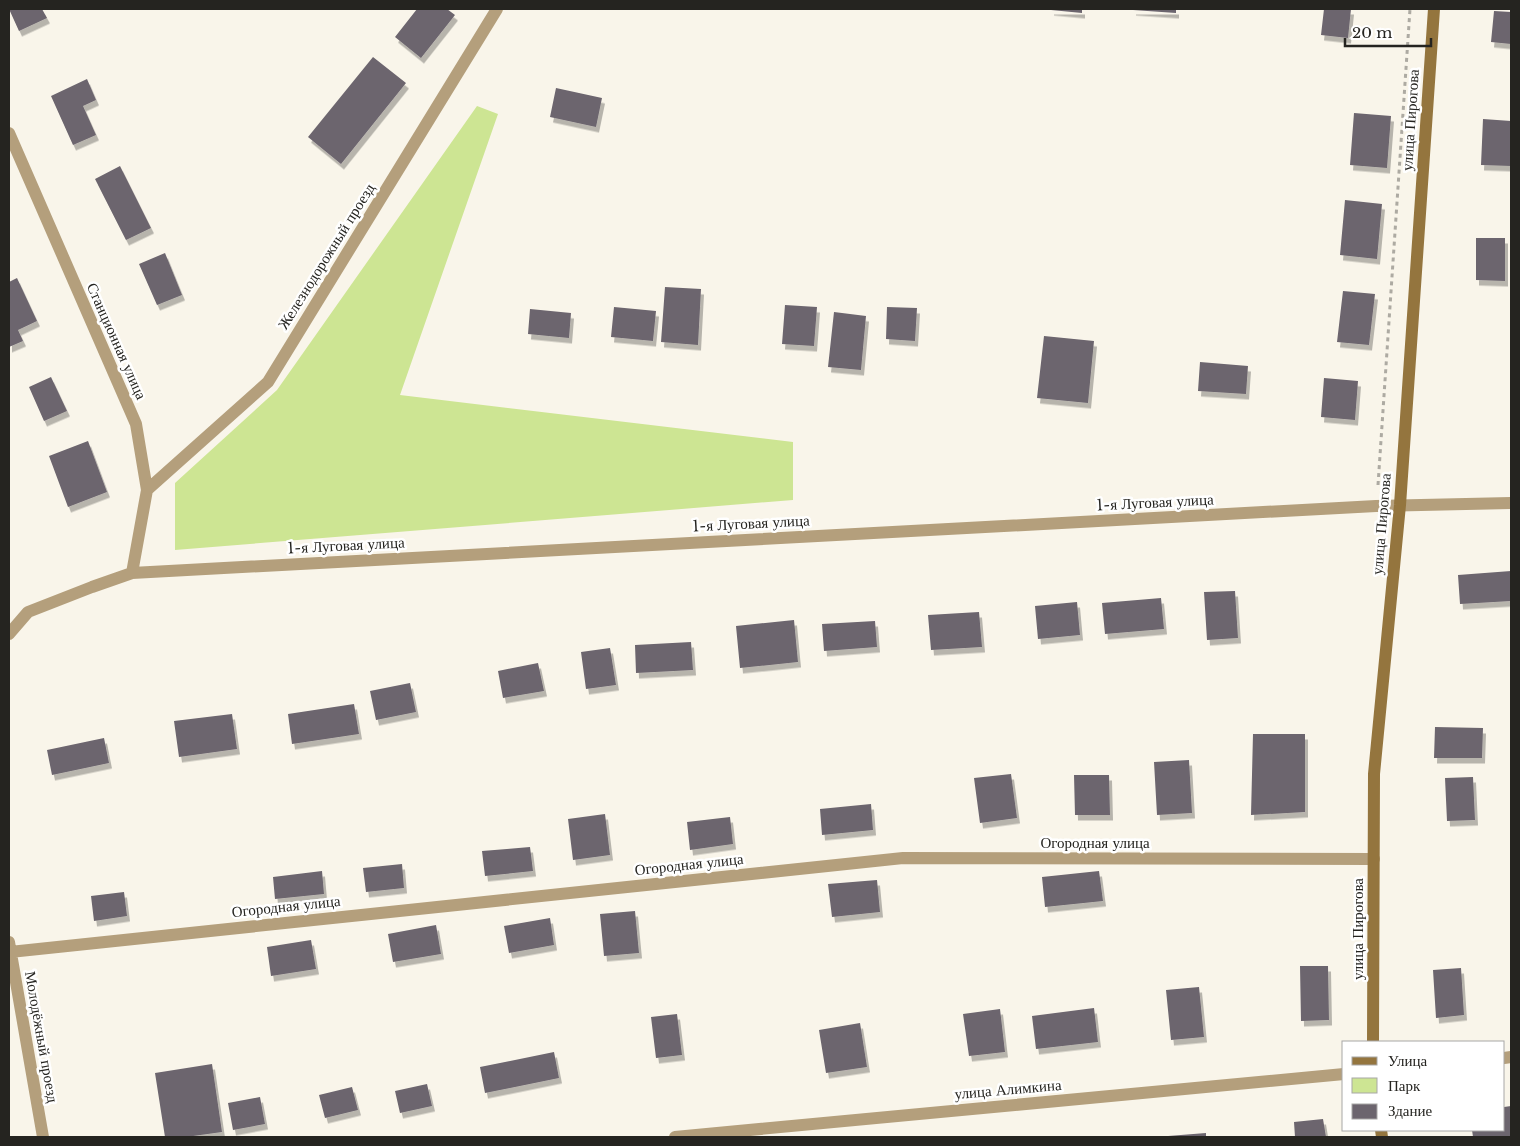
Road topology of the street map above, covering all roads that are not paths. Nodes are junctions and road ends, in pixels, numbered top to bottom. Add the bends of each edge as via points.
1 (497, 9) edge
2 (1434, 9) edge
3 (9, 133) edge
4 (147, 490) junction
5 (1511, 503) edge
6 (1400, 505) junction
7 (132, 573) junction
8 (9, 634) edge
9 (1374, 859) junction
10 (10, 947) edge
11 (1374, 1041) edge
12 (1342, 1074) edge
13 (43, 1137) edge
14 (674, 1137) edge

1 - 4 street, Железнодорожный проезд via 268,382
2 - 6 street, улица Пирогова
3 - 4 street, Станционная улица via 136,424
4 - 7 street, Станционная улица
5 - 6 street, 1-я Луговая улица
6 - 7 street, 1-я Луговая улица
6 - 9 street, улица Пирогова via 1374,774
7 - 8 street, 1-я Луговая улица via 28,612
9 - 10 street, Огородная улица via 903,858
9 - 11 street, улица Пирогова
10 - 13 street, Молодёжный проезд
12 - 14 street, улица Алимкина

